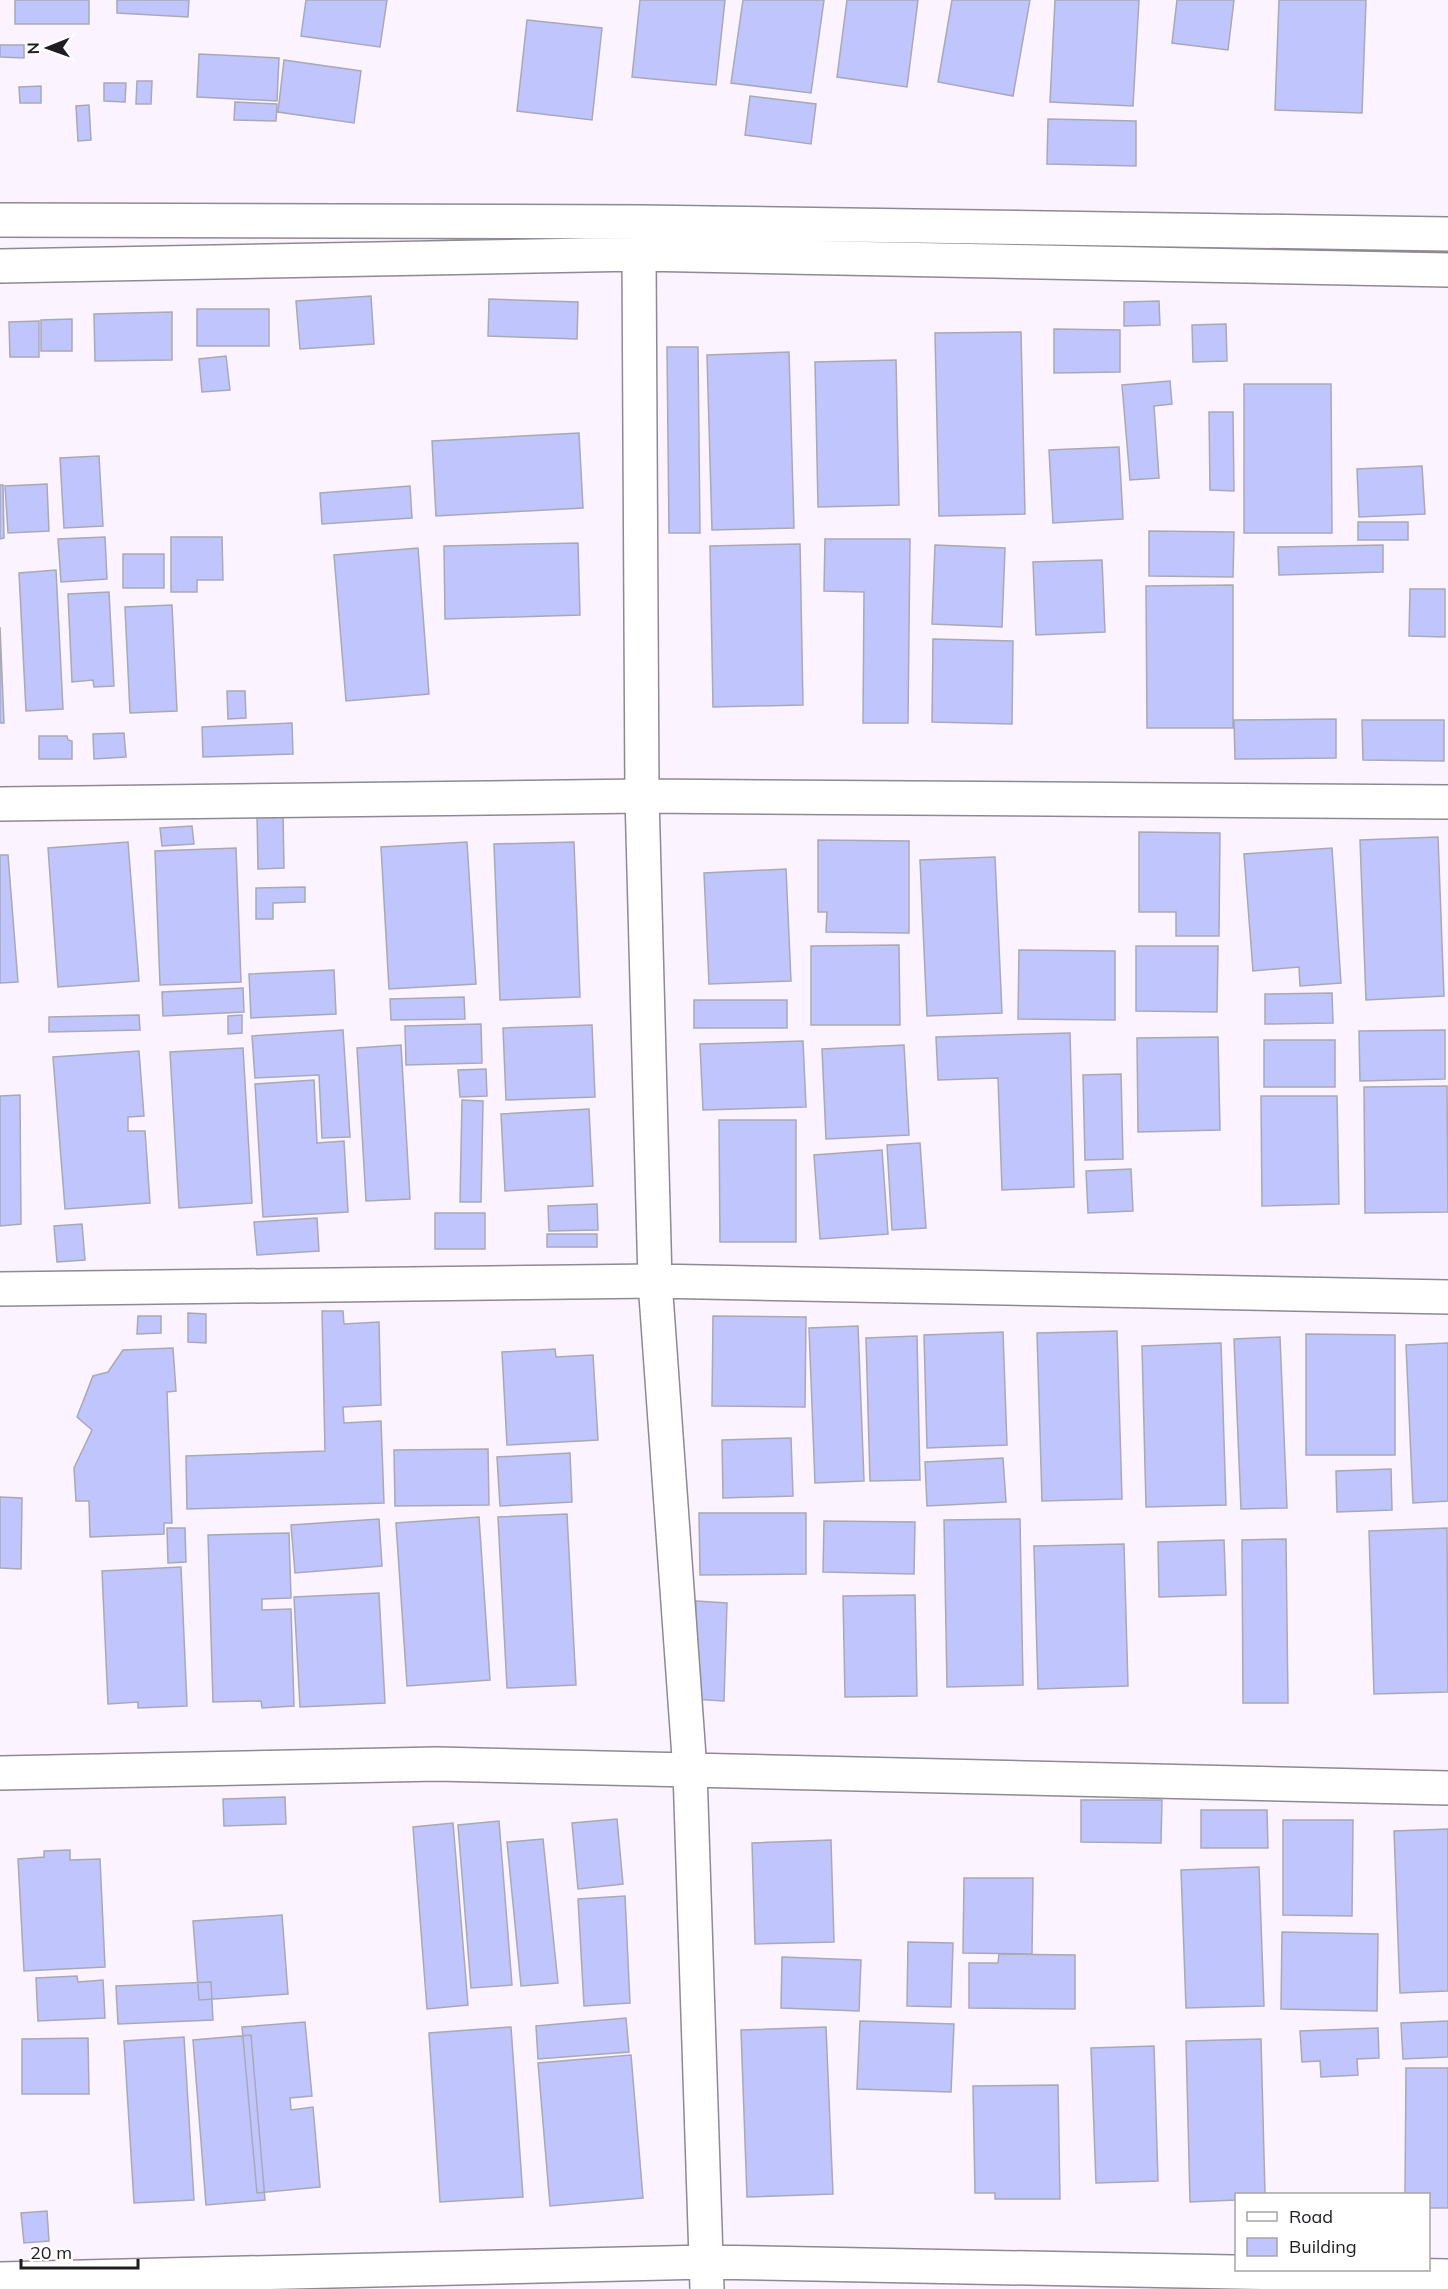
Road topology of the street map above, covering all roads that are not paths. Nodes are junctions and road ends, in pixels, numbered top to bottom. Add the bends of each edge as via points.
1 (0, 220) edge
2 (86, 221) junction
3 (1448, 234) edge
4 (639, 254) junction
5 (86, 264) junction
6 (0, 266) edge
7 (1448, 270) edge
8 (642, 796) junction
9 (1448, 802) edge
10 (0, 804) edge
11 (655, 1281) junction
12 (0, 1289) edge
13 (1448, 1297) edge
14 (690, 1771) junction
15 (0, 1773) edge
16 (1448, 1788) edge
17 (706, 2276) edge
18 (1448, 2276) edge
19 (0, 2279) edge

1 - 2 street
2 - 3 street via 641,222
2 - 5 street
4 - 5 street
4 - 7 street
4 - 8 street
5 - 6 street
8 - 9 street
8 - 10 street
8 - 11 street
11 - 12 street
11 - 13 street
11 - 14 street
14 - 15 street via 437,1764
14 - 16 street
14 - 17 street
17 - 18 street
17 - 19 street

